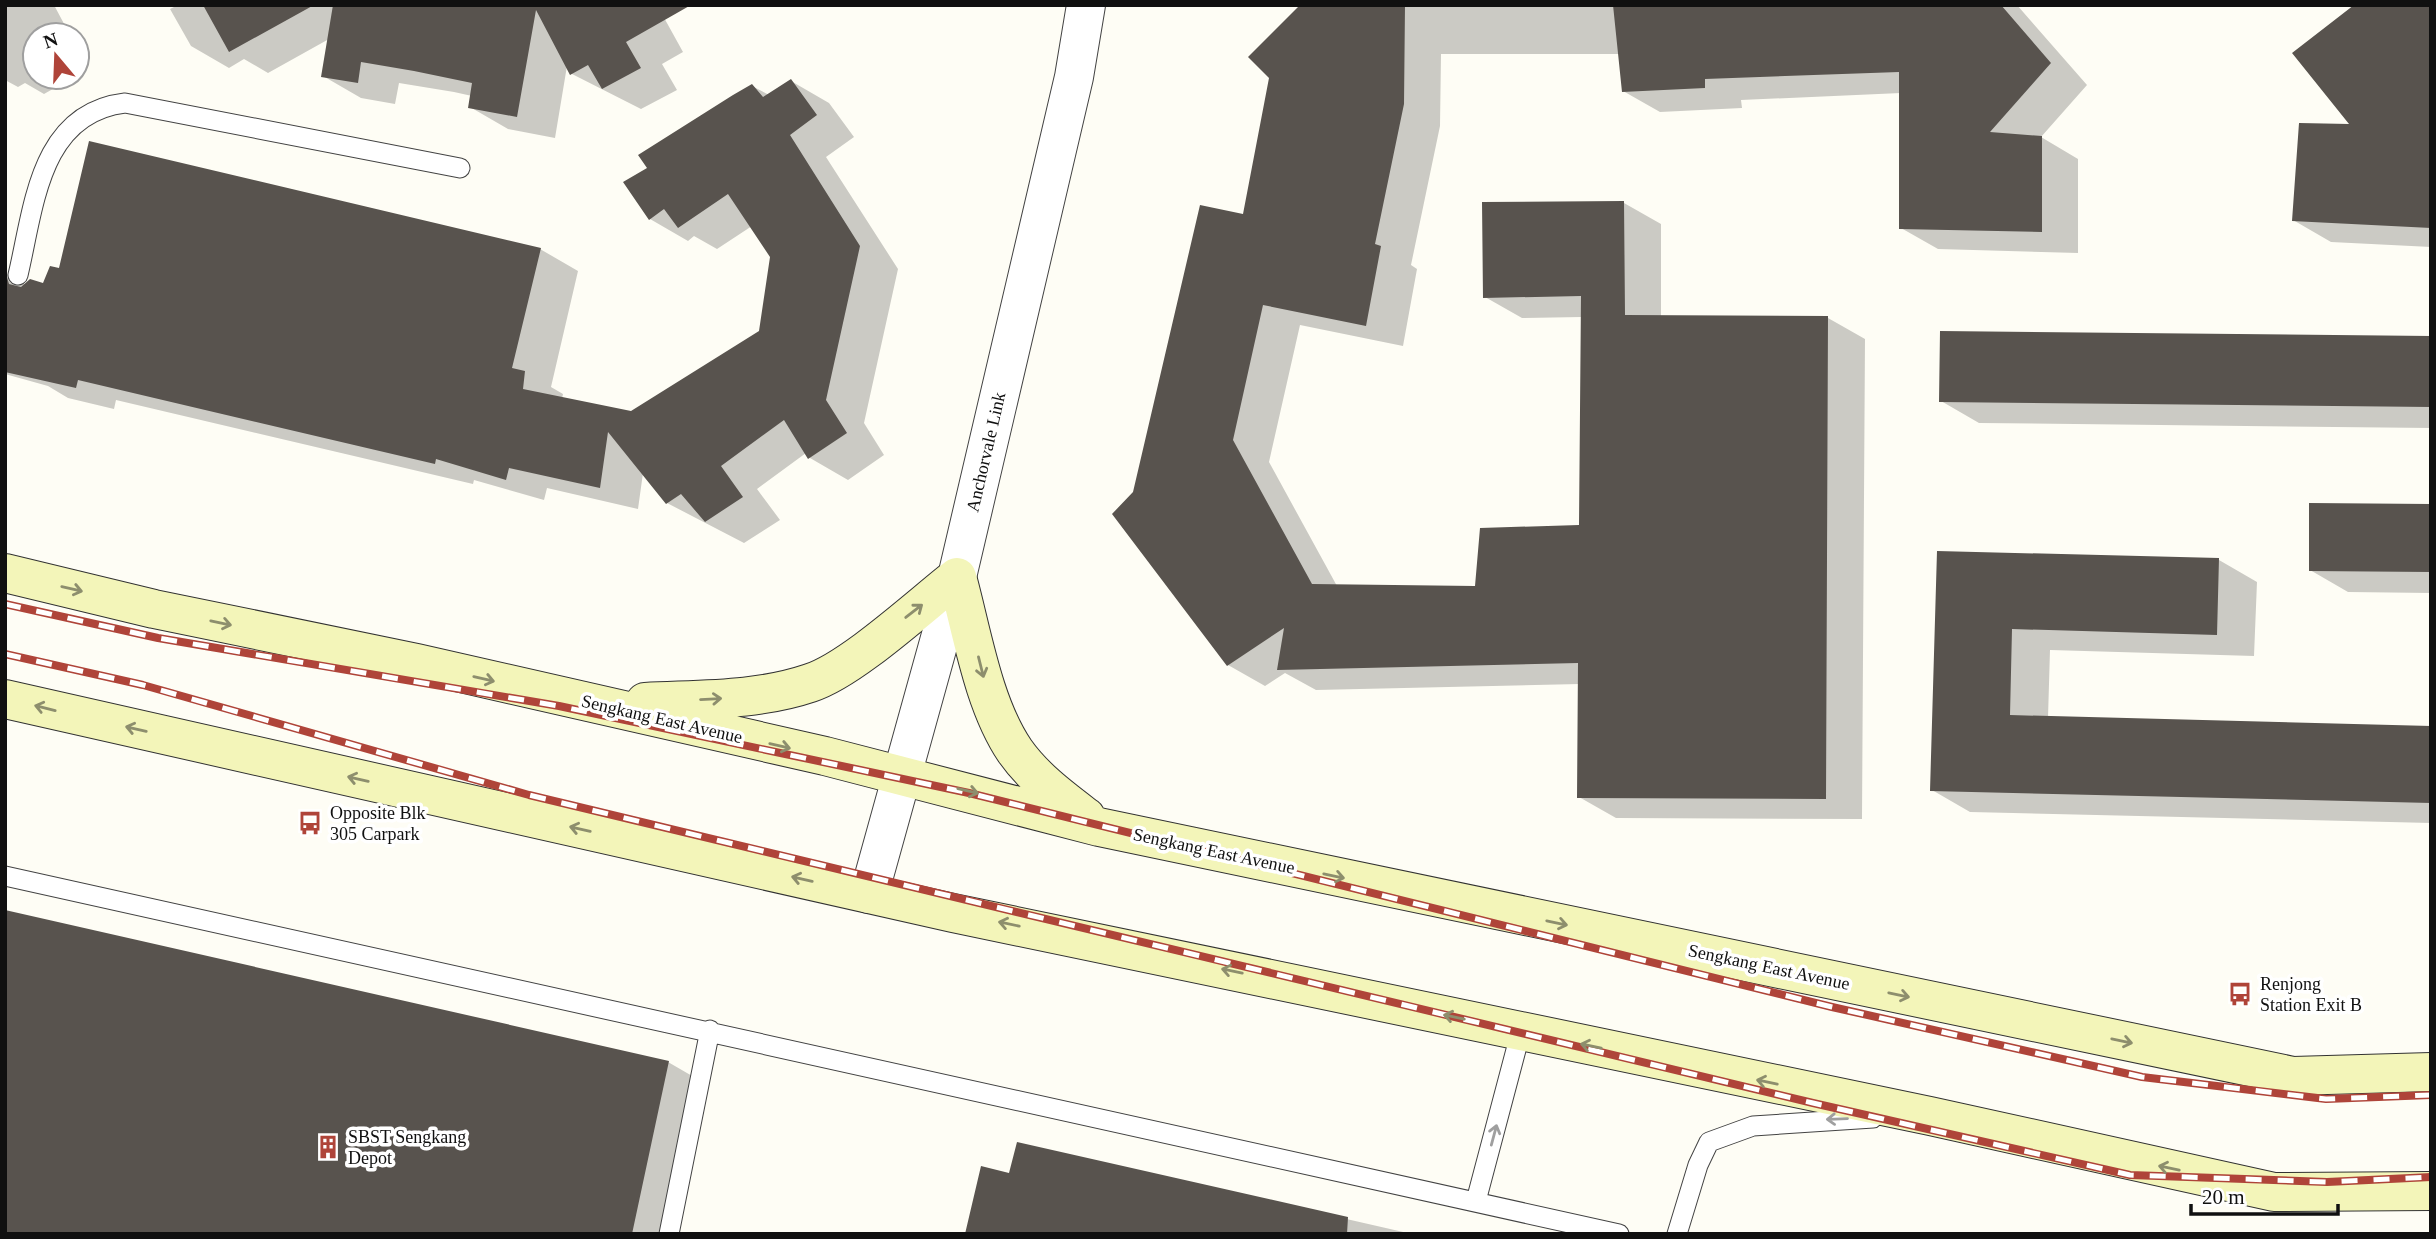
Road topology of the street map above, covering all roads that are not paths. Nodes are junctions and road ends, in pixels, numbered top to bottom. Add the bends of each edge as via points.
1 (1086, 5) edge
2 (460, 168) dead end
3 (18, 275) dead end
4 (5, 573) edge
5 (957, 578) junction
6 (5, 699) edge
7 (594, 704) junction
8 (901, 776) junction
9 (1099, 827) junction
10 (5, 876) edge
11 (869, 894) junction
12 (710, 1030) junction
13 (1521, 1031) junction
14 (2431, 1072) edge
15 (1930, 1116) junction
16 (2431, 1191) edge
17 (1476, 1201) junction
18 (668, 1234) edge
19 (1619, 1234) edge
20 (1677, 1234) edge

1 - 5 street, Anchorvale Link via 1074,77
2 - 3 lane via 125,103 110,105 85,115 55,144 45,162
4 -> 7 main road, Sengkang East Avenue
7 -> 5 main road via 747,697 811,683 861,653
5 - 8 street, Anchorvale Link
5 -> 9 main road via 989,700 1015,751 1051,791
11 -> 6 main road
7 -> 8 main road, Sengkang East Avenue
8 -> 9 main road, Sengkang East Avenue
8 - 11 street, Anchorvale Link
9 -> 14 main road, Sengkang East Avenue via 2293,1076
10 - 12 lane
13 -> 11 main road
12 - 17 lane
12 - 18 lane
15 -> 13 main road
17 -> 13 lane
16 -> 15 main road via 2274,1192
15 -> 20 lane via 1753,1126 1709,1142
17 - 19 lane

